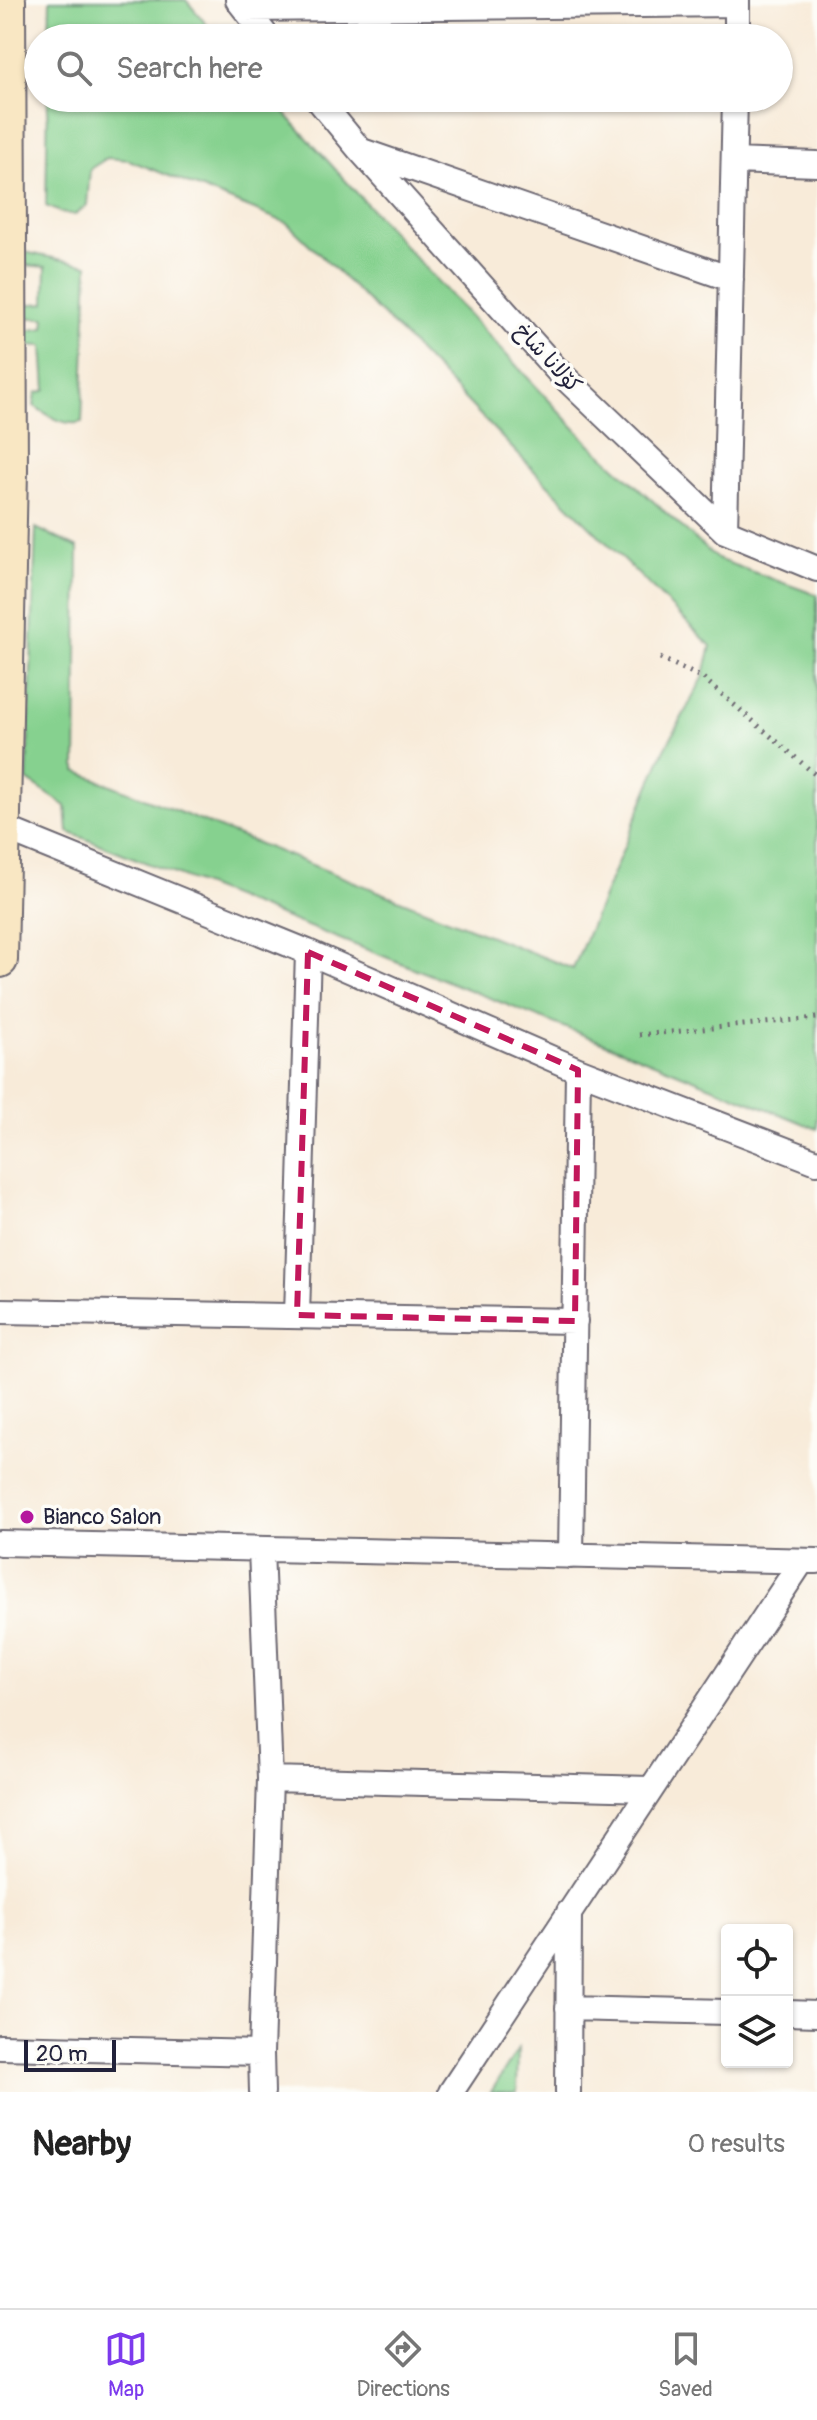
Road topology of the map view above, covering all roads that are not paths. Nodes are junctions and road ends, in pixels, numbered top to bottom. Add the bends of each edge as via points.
1 (8, 0) edge
2 (737, 2) edge
3 (241, 4) edge
4 (257, 24) edge
5 (737, 24) edge
6 (329, 112) edge
7 (735, 112) edge
8 (360, 150) junction
9 (734, 161) junction
10 (817, 164) edge
11 (731, 279) junction
12 (5, 470) edge
13 (725, 531) junction
14 (817, 569) edge
15 (1, 827) edge
16 (308, 952) junction
17 (0, 960) edge
18 (578, 1070) junction
19 (817, 1162) edge
20 (0, 1311) edge
21 (297, 1315) junction
22 (575, 1321) junction
23 (0, 1543) edge
24 (261, 1549) junction
25 (571, 1556) junction
26 (810, 1561) edge
27 (270, 1779) junction
28 (650, 1789) junction
29 (569, 1912) junction
30 (568, 2008) junction
31 (721, 2012) edge
32 (793, 2013) edge
33 (817, 2014) edge
34 (0, 2047) edge
35 (261, 2053) junction
36 (262, 2092) edge
37 (451, 2092) edge
38 (568, 2092) edge

1 - 12 street
2 - 3 street
2 - 5 street
3 - 4 street
6 - 8 street, کۆلانا شاخ
7 - 9 street
8 - 11 street
8 - 13 street, کۆلانا شاخ via 557,370
9 - 10 street
9 - 11 street
11 - 13 street
12 - 15 street
13 - 14 street, کۆلانا شاخ
15 - 16 street
15 - 17 street
16 - 18 street
16 - 21 street
18 - 19 street
18 - 22 street
20 - 21 street
21 - 22 street
22 - 25 street
23 - 24 street
24 - 25 street
24 - 27 street
25 - 26 street
26 - 28 street
27 - 28 street
27 - 35 street
28 - 29 street
29 - 30 street
29 - 37 street
30 - 31 street
30 - 38 street
32 - 33 street
34 - 35 street
35 - 36 street

